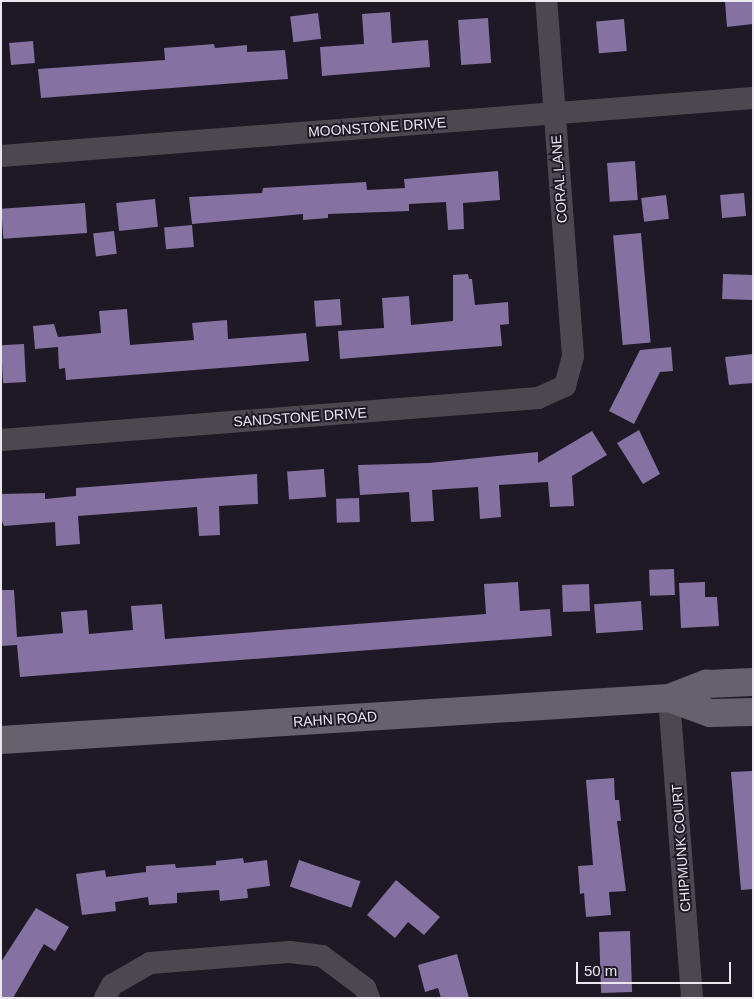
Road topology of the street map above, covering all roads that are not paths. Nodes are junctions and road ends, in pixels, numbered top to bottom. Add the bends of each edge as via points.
1 (546, 1) edge
2 (753, 98) edge
3 (554, 113) junction
4 (1, 156) edge
5 (573, 356) joint
6 (1, 440) edge
7 (753, 682) edge
8 (669, 698) junction
9 (753, 712) edge
10 (1, 740) edge
11 (105, 998) edge
12 (369, 998) edge
13 (692, 998) edge

1 - 3 street, CORAL LANE
2 - 3 street, MOONSTONE DRIVE
3 - 4 street, MOONSTONE DRIVE
3 - 5 street, CORAL LANE
5 - 6 street, SANDSTONE DRIVE via 565,386 538,398
7 - 8 street, RAHN ROAD via 706,684
8 - 9 street, RAHN ROAD via 710,713
8 - 10 street, RAHN ROAD
8 - 13 street, CHIPMUNK COURT
11 - 12 street via 112,985 150,963 290,952 322,956 365,988

